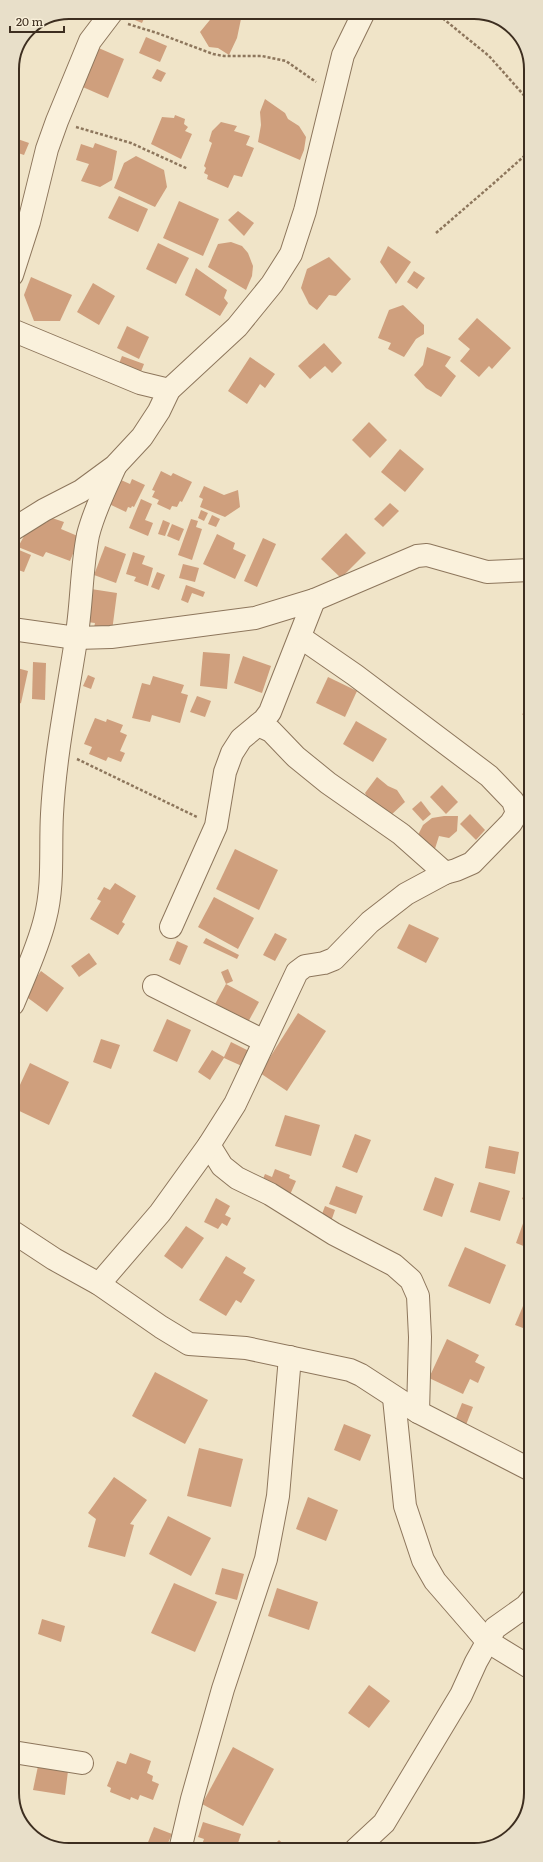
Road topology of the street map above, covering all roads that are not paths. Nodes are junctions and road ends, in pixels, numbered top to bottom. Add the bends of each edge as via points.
1 (106, 19) edge
2 (361, 19) edge
3 (19, 253) edge
4 (19, 333) edge
5 (169, 390) junction
6 (115, 466) junction
7 (19, 526) edge
8 (524, 570) edge
9 (314, 600) junction
10 (19, 631) edge
11 (300, 637) junction
12 (76, 638) junction
13 (258, 725) junction
14 (445, 873) junction
15 (171, 927) dead end
16 (154, 986) dead end
17 (19, 989) edge
18 (264, 1041) junction
19 (209, 1145) junction
20 (19, 1236) edge
21 (100, 1284) junction
22 (290, 1357) junction
23 (394, 1398) junction
24 (418, 1412) junction
25 (524, 1466) edge
26 (524, 1607) edge
27 (487, 1641) junction
28 (524, 1664) edge
29 (19, 1753) edge
30 (82, 1763) dead end
31 (182, 1843) edge
32 (362, 1843) edge

1 - 3 street via 90,41 57,121
2 - 5 street via 343,56 305,211 291,254 272,284 237,327
4 - 5 street via 140,383
5 - 6 street via 142,437
6 - 7 street via 81,491
6 - 12 street via 88,534
8 - 9 street via 487,572 435,556 417,556
9 - 11 street
9 - 12 street via 239,621 111,637
10 - 12 street
11 - 13 street via 270,712
11 - 14 street via 355,675 488,776 513,800 517,810 514,817 484,851 466,866
12 - 17 street via 52,813 50,897 38,943
13 - 14 street via 271,731 328,783 401,834
13 - 15 street via 241,740 228,762 216,826
14 - 18 street via 423,883 390,905 334,959 305,966 297,972
16 - 18 street
18 - 19 street via 235,1104
19 - 21 street via 160,1213
19 - 24 street via 222,1166 237,1178 270,1194 334,1234 394,1265 411,1280 418,1296
20 - 21 street
21 - 22 street via 189,1344 235,1346
22 - 23 street via 350,1370
22 - 31 street via 278,1496 266,1559 223,1689
23 - 24 street
23 - 27 street via 405,1506 423,1560 435,1581
24 - 25 street
26 - 27 street via 495,1628
27 - 28 street
27 - 32 street via 461,1695 384,1822
29 - 30 street

